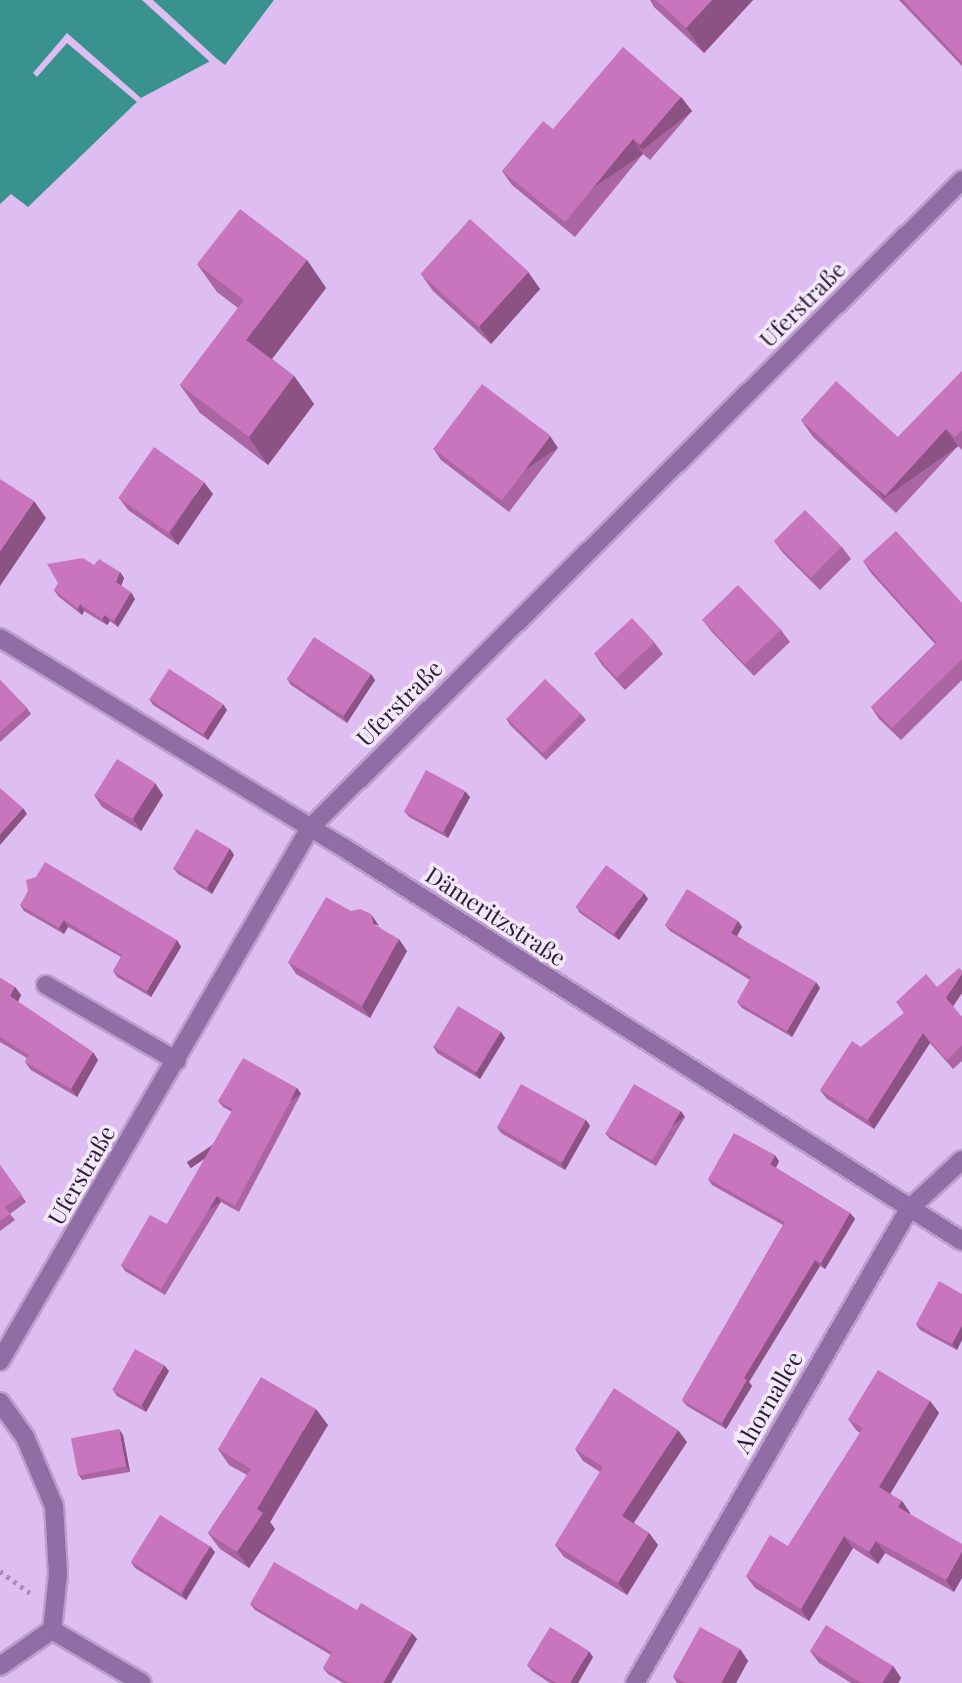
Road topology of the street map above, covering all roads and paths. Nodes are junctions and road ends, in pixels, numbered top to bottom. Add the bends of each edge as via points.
1 (962, 180) edge
2 (0, 638) edge
3 (310, 828) junction
4 (46, 985) dead end
5 (177, 1060) junction
6 (962, 1160) edge
7 (909, 1209) junction
8 (962, 1241) edge
9 (0, 1361) edge
10 (0, 1402) edge
11 (52, 1630) junction
12 (0, 1666) edge
13 (142, 1683) edge
14 (635, 1683) edge

1 - 3 street, Uferstraße
2 - 3 street, Dämeritzstraße
3 - 5 street, Uferstraße
3 - 7 street, Dämeritzstraße
4 - 5 street
5 - 9 street, Uferstraße
6 - 7 street, Ahornallee
7 - 8 street, Dämeritzstraße
7 - 14 street, Ahornallee
10 - 11 street via 25,1437 54,1506 58,1574
11 - 12 street
11 - 13 street

